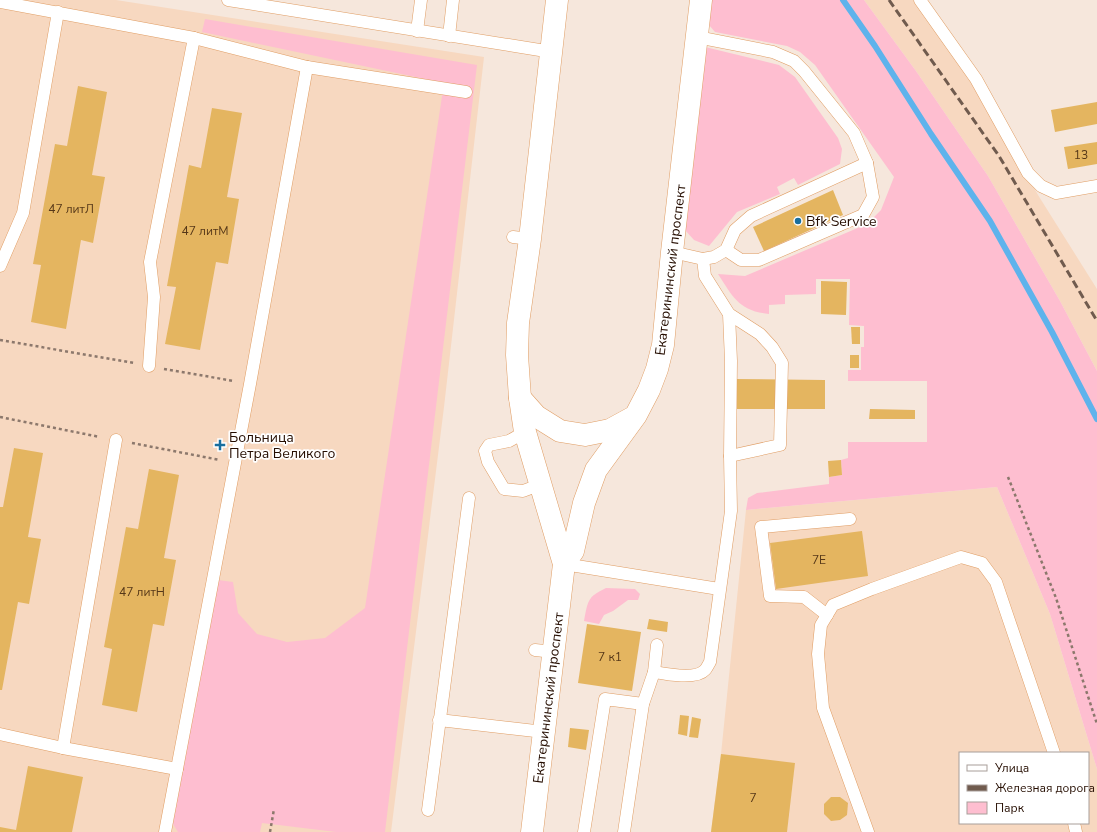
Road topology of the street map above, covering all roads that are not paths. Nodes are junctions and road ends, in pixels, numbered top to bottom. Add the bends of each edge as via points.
1 (228, 0) edge
2 (421, 0) edge
3 (453, 0) edge
4 (557, 0) edge
5 (701, 0) edge
6 (920, 0) edge
7 (242, 1) edge
8 (0, 2) edge
9 (58, 12) junction
10 (417, 30) junction
11 (449, 36) junction
12 (697, 37) junction
13 (194, 38) junction
14 (552, 52) junction
15 (307, 67) junction
16 (466, 92) dead end
17 (867, 163) junction
18 (1097, 186) edge
19 (726, 250) junction
20 (672, 252) junction
21 (702, 259) junction
22 (0, 266) edge
23 (729, 314) junction
24 (149, 366) road end
25 (520, 398) junction
26 (636, 415) junction
27 (525, 432) junction
28 (116, 440) dead end
29 (730, 456) junction
30 (542, 488) junction
31 (469, 498) dead end
32 (850, 518) dead end
33 (564, 564) junction
34 (719, 589) junction
35 (827, 615) junction
36 (658, 645) dead end
37 (654, 672) junction
38 (642, 704) junction
39 (440, 720) junction
40 (544, 732) junction
41 (0, 734) edge
42 (63, 748) junction
43 (1054, 752) edge
44 (177, 769) junction
45 (428, 810) dead end
46 (165, 832) edge
47 (532, 832) edge
48 (584, 832) edge
49 (624, 832) edge
50 (868, 832) edge

1 - 7 lane
2 - 10 lane
3 - 11 lane
4 - 14 street, Екатерининский проспект
5 - 12 street, Екатерининский проспект
6 - 18 lane via 976,79 1028,173 1041,186 1056,193
7 - 10 lane
8 - 9 lane
9 - 13 lane
9 - 22 lane via 23,213
10 - 11 lane
11 - 14 lane
12 - 17 lane via 773,52 794,61 854,133
12 - 20 street, Екатерининский проспект
13 - 15 lane
13 - 24 lane via 150,262 154,297
14 - 25 street, Екатерининский проспект via 521,238 517,355
15 - 16 lane
15 - 44 lane
17 - 19 lane via 751,216 735,230
17 - 19 lane via 873,196 863,215 759,260 741,260
19 - 21 lane via 714,257
20 - 21 lane
20 - 26 street, Екатерининский проспект via 663,345 649,390
21 - 23 lane via 705,276
23 - 29 lane
23 - 29 lane via 760,334 782,363 780,445
25 - 26 street via 536,416 560,431 585,435 610,430
25 - 27 street, Екатерининский проспект
26 - 33 street, Екатерининский проспект via 596,470 584,502 573,551
27 - 30 street, Екатерининский проспект
27 - 30 lane via 509,441 490,445 485,451 488,462 504,489 523,491
28 - 42 lane
29 - 34 lane via 731,511
30 - 33 street, Екатерининский проспект
31 - 39 lane
32 - 35 lane via 761,527 770,596 804,597
33 - 34 lane
33 - 40 street, Екатерининский проспект via 544,651
34 - 37 lane via 710,662 704,671 696,675
35 - 43 lane via 834,605 961,557 982,563 996,582
35 - 50 lane via 821,624 818,654 823,708
36 - 37 lane
37 - 38 lane
38 - 48 lane via 605,699
38 - 49 lane
39 - 40 lane
39 - 45 lane
40 - 47 street, Екатерининский проспект
41 - 42 lane
42 - 44 lane
44 - 46 lane

